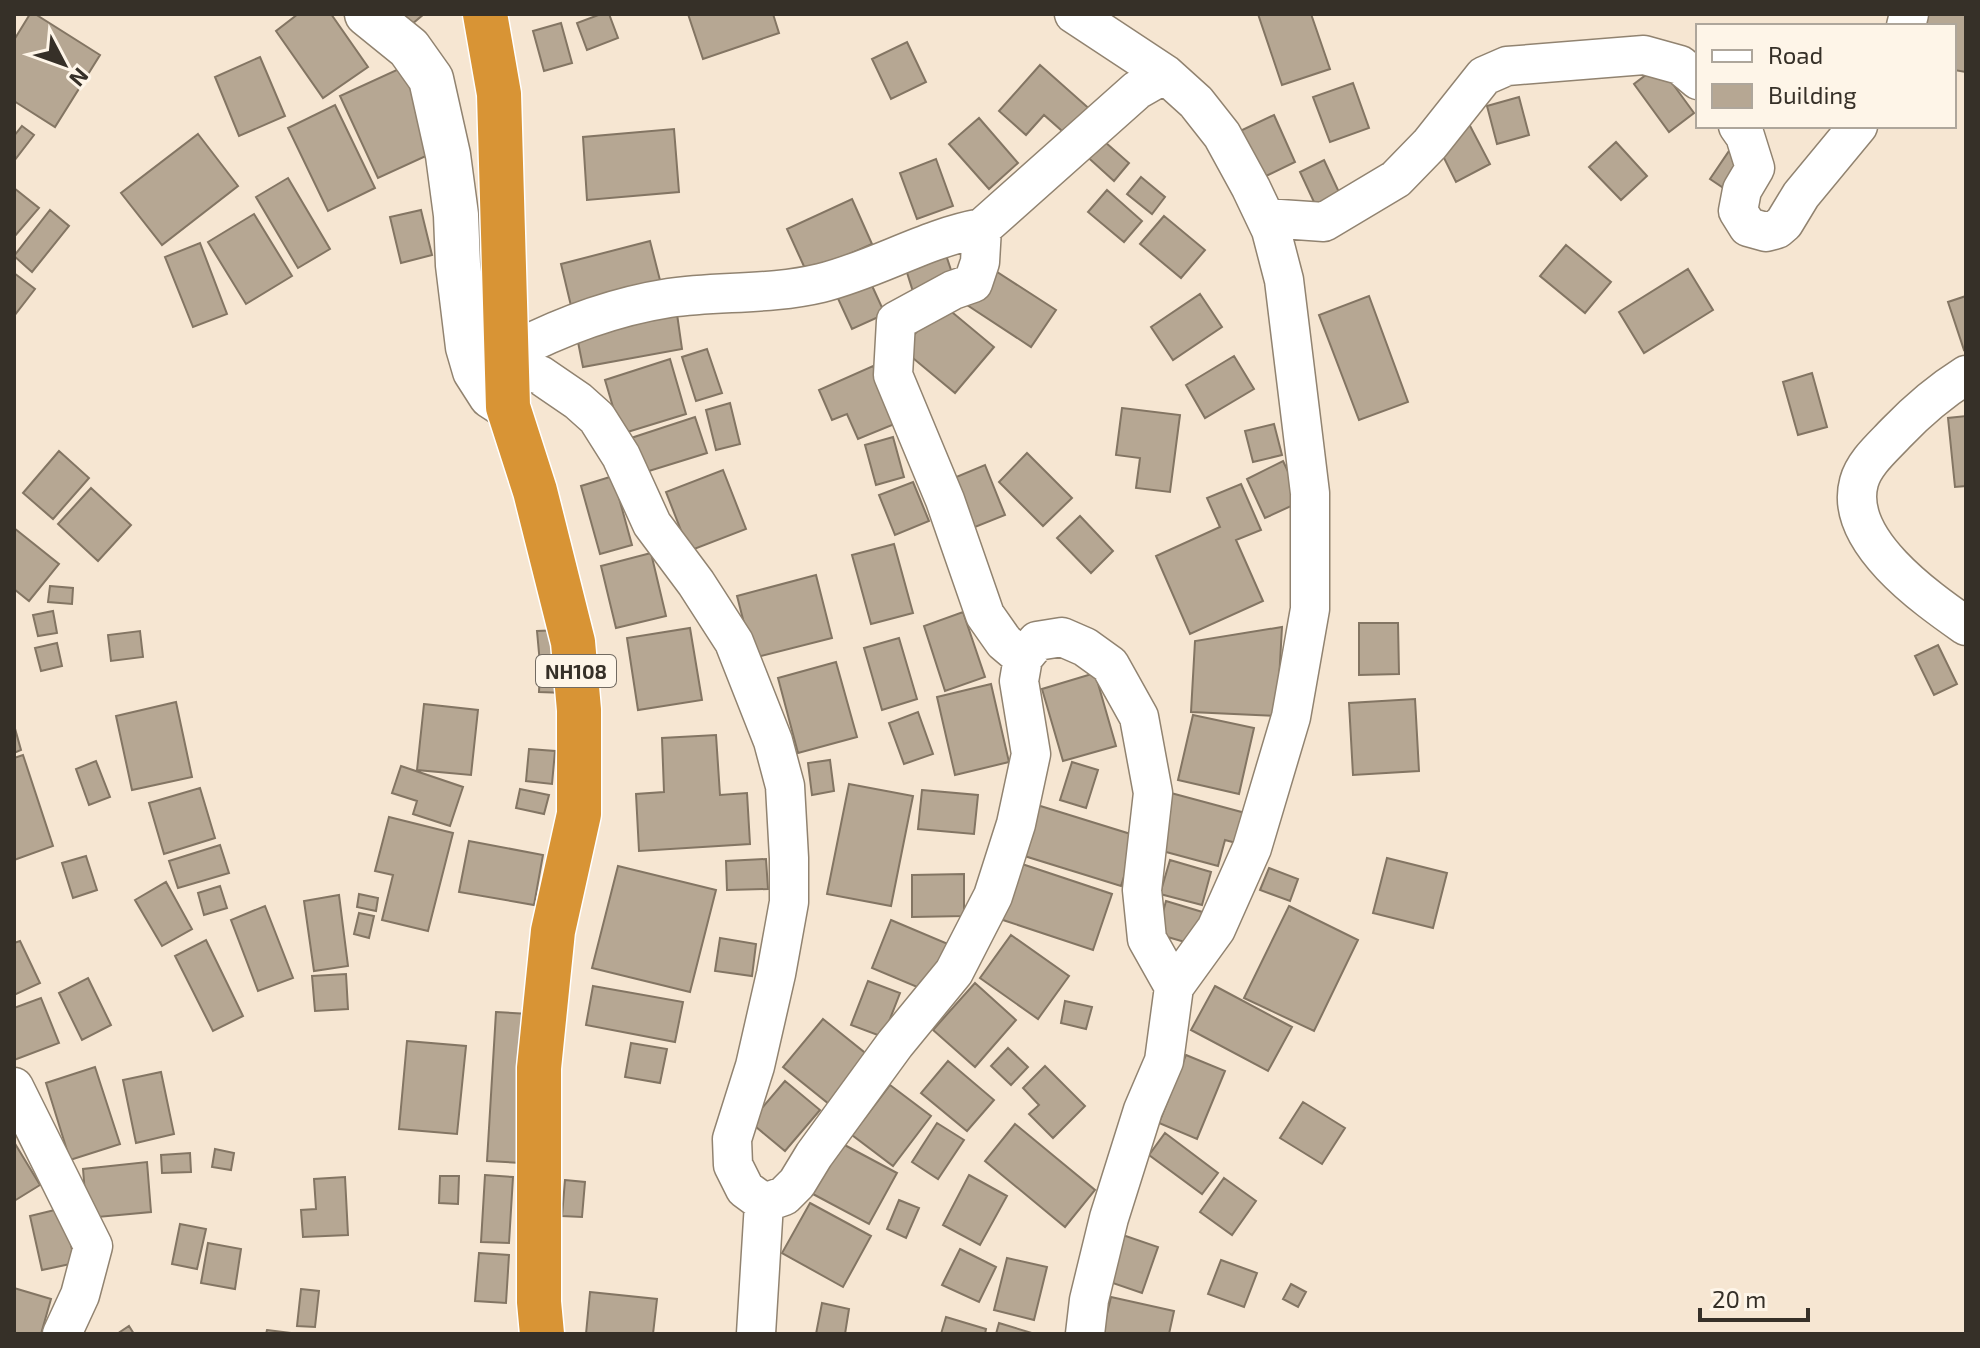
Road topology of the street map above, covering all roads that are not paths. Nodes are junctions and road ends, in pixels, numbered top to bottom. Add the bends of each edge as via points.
1 (367, 14) edge
2 (485, 14) edge
3 (1074, 14) edge
4 (1165, 74) junction
5 (1696, 78) edge
6 (1739, 128) edge
7 (1856, 128) edge
8 (1266, 218) junction
9 (982, 228) junction
10 (508, 359) junction
11 (1966, 375) edge
12 (508, 407) junction
13 (1966, 626) edge
14 (1023, 658) junction
15 (1174, 987) junction
16 (14, 1087) edge
17 (764, 1203) junction
18 (62, 1334) edge
19 (542, 1334) edge
20 (756, 1334) edge
21 (1085, 1334) edge

1 - 12 street via 409,48 431,79 448,155 468,347 491,396
2 - 10 highway, NH108 via 499,94
3 - 4 street
4 - 8 street via 1222,135
4 - 9 street via 1137,90
5 - 8 street via 1680,65 1644,55 1507,66 1484,76 1396,179 1324,222
6 - 7 street via 1755,168 1742,190 1738,211 1748,227 1766,232 1784,223
8 - 15 street via 1284,280 1310,493 1310,609 1291,717 1252,848 1216,929
9 - 10 street via 950,233 859,273 817,284 670,298 603,312 542,336
9 - 14 street via 973,283 896,321 893,375 985,615
10 - 12 highway, NH108
10 - 17 street via 540,375 597,418 652,524 734,642 773,741 785,786 789,902 755,1066 732,1139 733,1165 745,1189
11 - 13 street via 1916,412 1873,457 1859,479 1857,497 1875,546 1910,585
12 - 19 highway, NH108 via 573,642 579,710 579,814 553,931 539,1068
14 - 15 street via 1037,641 1062,637 1085,647 1110,665 1139,717 1153,793 1142,890 1147,939
14 - 17 street via 1019,681 1031,754 993,896 954,972 895,1044 797,1183 784,1196
15 - 21 street via 1164,1061 1109,1218
16 - 18 street via 93,1246 80,1295
17 - 20 street

